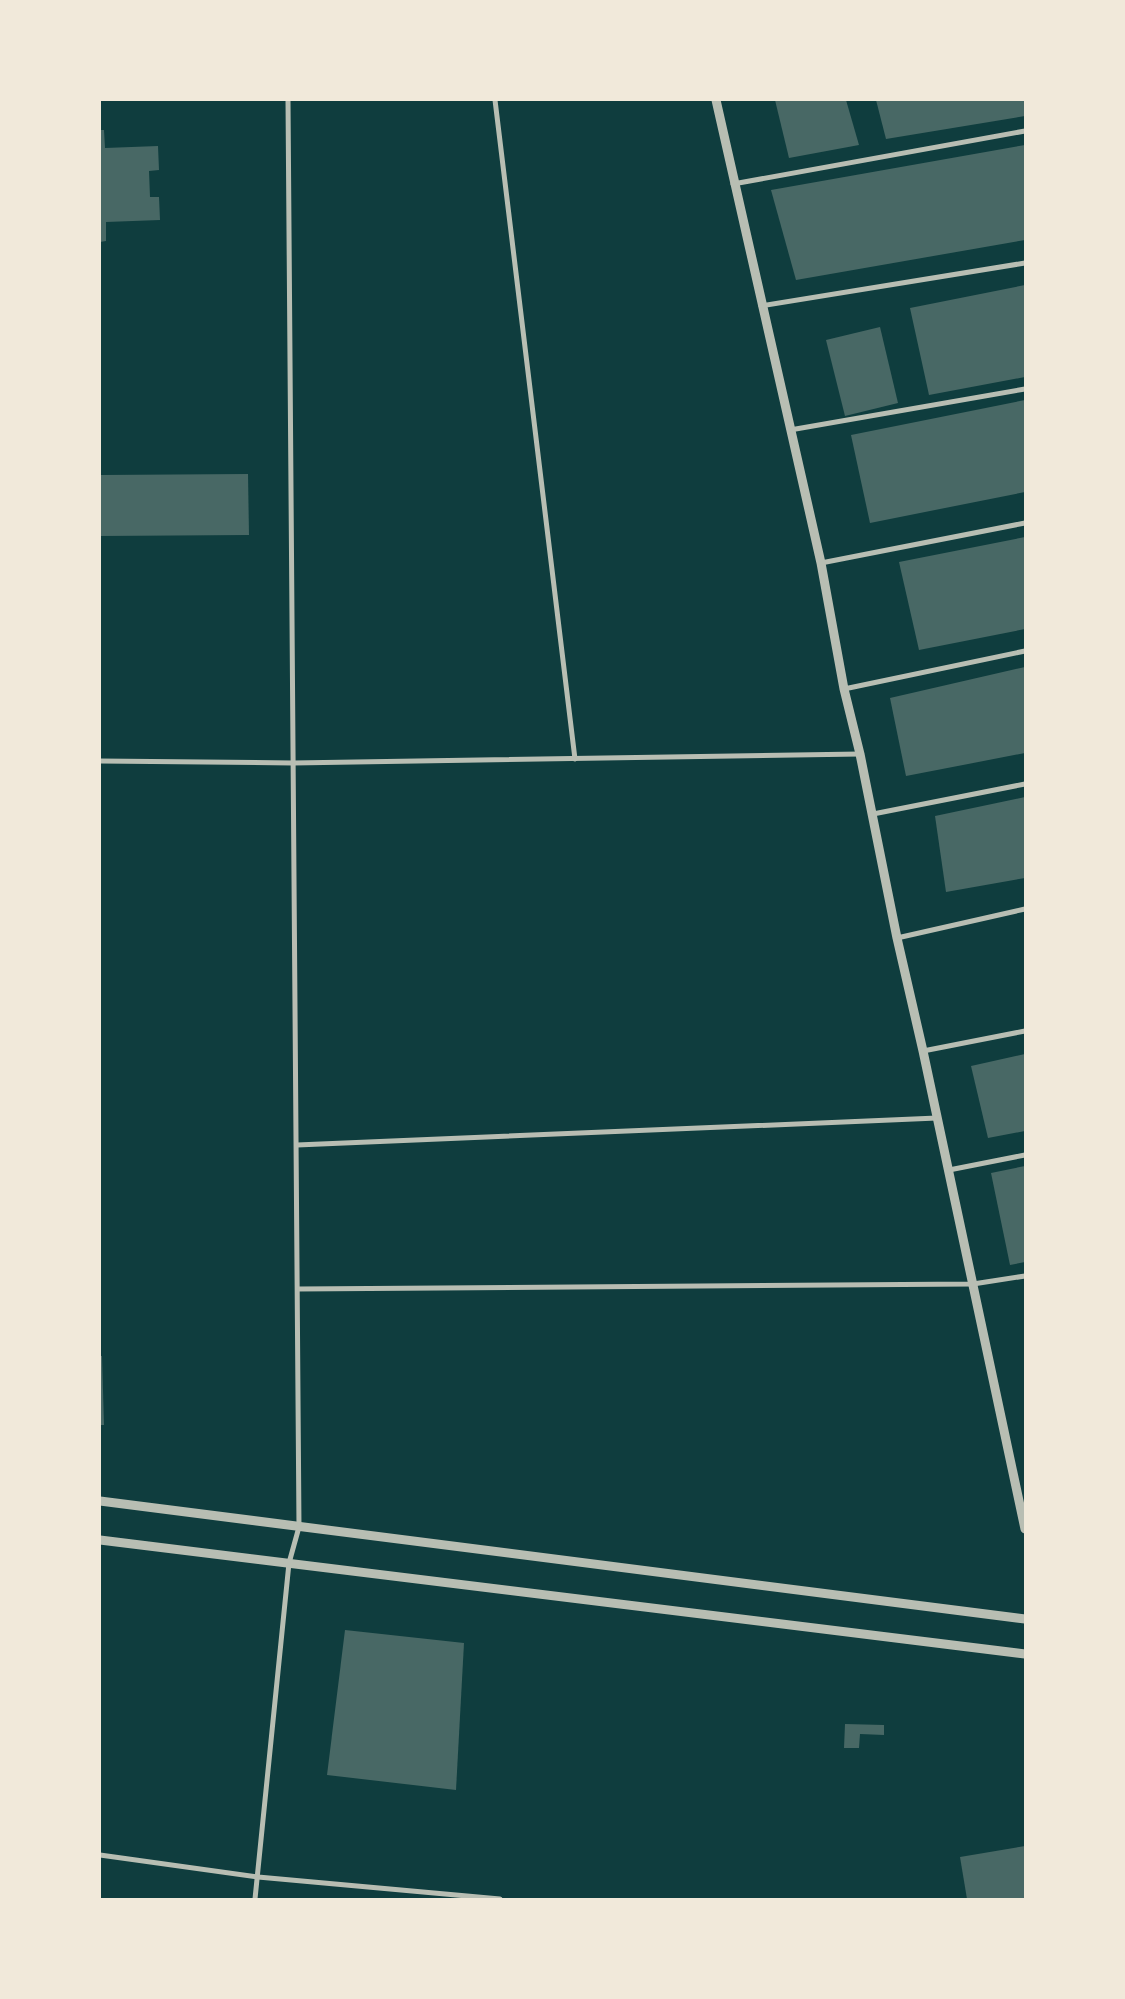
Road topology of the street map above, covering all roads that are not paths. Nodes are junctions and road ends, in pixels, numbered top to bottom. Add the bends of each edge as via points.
1 (288, 100) edge
2 (495, 100) edge
3 (716, 100) edge
4 (1025, 131) edge
5 (733, 184) junction
6 (1025, 263) edge
7 (761, 306) junction
8 (1025, 389) edge
9 (790, 430) junction
10 (1025, 523) edge
11 (821, 564) junction
12 (1025, 651) edge
13 (844, 690) junction
14 (860, 754) junction
15 (575, 759) junction
16 (100, 761) edge
17 (293, 763) junction
18 (1025, 784) edge
19 (873, 814) junction
20 (1025, 909) edge
21 (897, 938) junction
22 (1025, 1031) edge
23 (923, 1052) junction
24 (937, 1118) junction
25 (297, 1145) junction
26 (1025, 1155) edge
27 (948, 1170) junction
28 (1025, 1276) edge
29 (972, 1284) junction
30 (298, 1289) junction
31 (100, 1501) edge
32 (299, 1527) junction
33 (1025, 1529) edge
34 (100, 1540) edge
35 (289, 1563) junction
36 (1025, 1619) edge
37 (1025, 1654) edge
38 (100, 1855) edge
39 (258, 1877) junction
40 (255, 1899) edge
41 (500, 1899) edge

1 - 17 street
2 - 15 street
3 - 5 street
4 - 5 street
5 - 7 street
6 - 7 street
7 - 9 street
8 - 9 street
9 - 11 street
10 - 11 street
11 - 13 street
12 - 13 street
13 - 14 street
14 - 15 street
14 - 19 street
15 - 17 street
16 - 17 street
17 - 25 street
18 - 19 street
19 - 21 street
20 - 21 street
21 - 23 street
22 - 23 street
23 - 24 street
24 - 25 street
24 - 27 street
25 - 30 street
26 - 27 street
27 - 29 street
28 - 29 street
29 - 30 street
29 - 33 street
30 - 32 street
31 - 32 street
32 - 35 street
32 - 36 street
34 - 35 street
35 - 37 street
35 - 39 street
38 - 39 street
39 - 40 street
39 - 41 street

